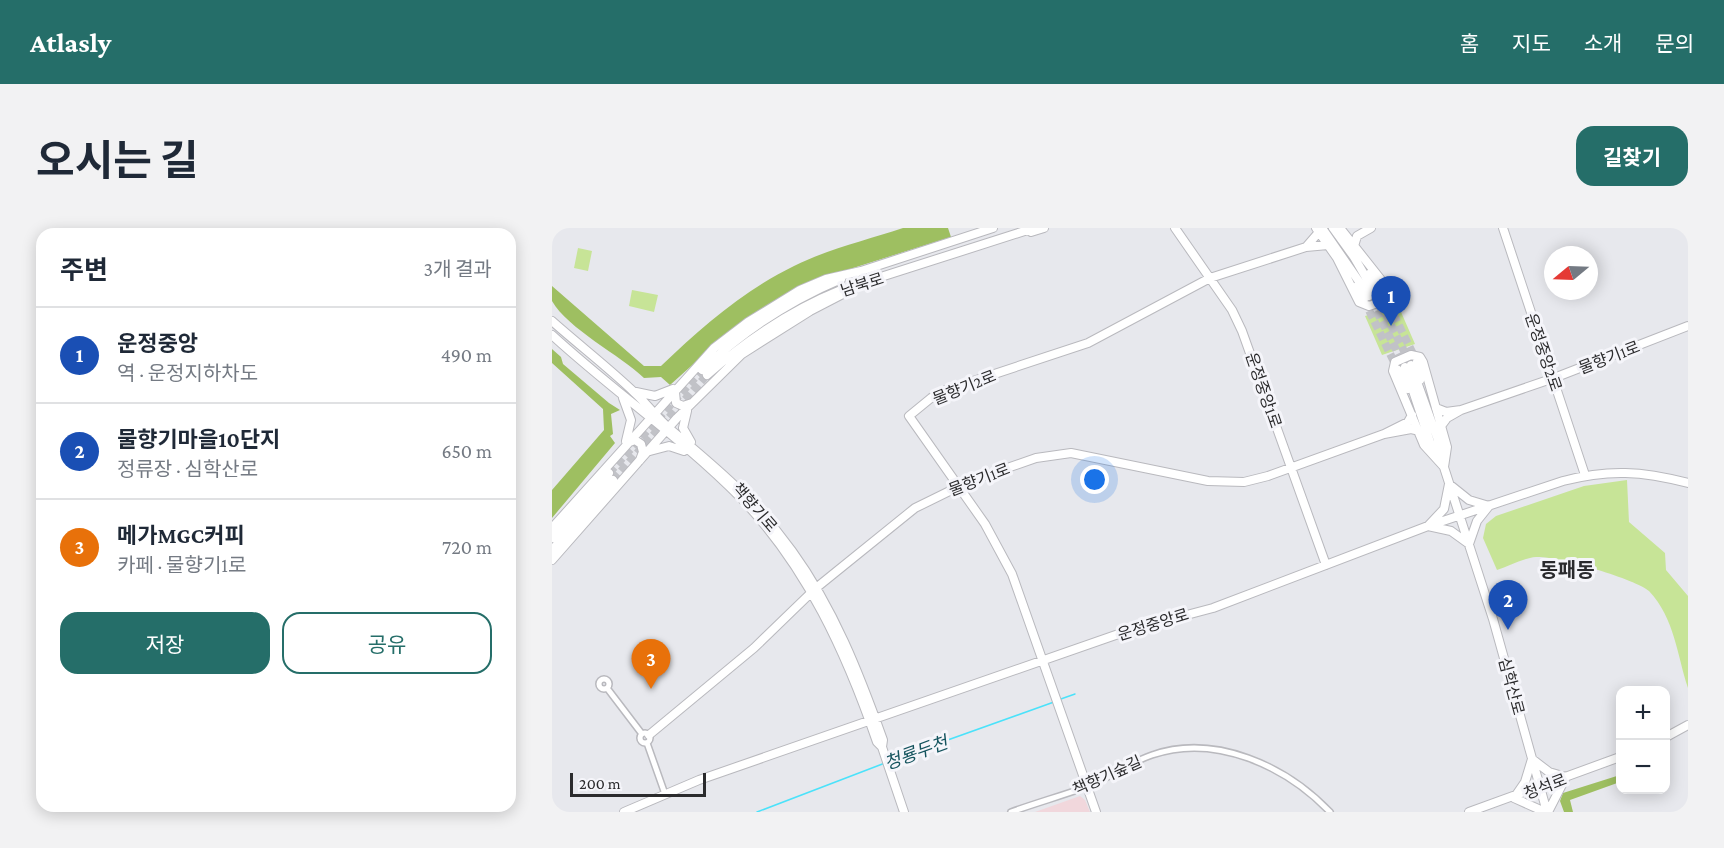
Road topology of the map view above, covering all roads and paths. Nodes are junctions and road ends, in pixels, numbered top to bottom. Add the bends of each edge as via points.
1 (993, 228) edge
2 (1034, 228) edge
3 (1044, 228) edge
4 (1175, 228) edge
5 (1333, 228) edge
6 (1353, 228) edge
7 (1371, 228) edge
8 (1503, 228) edge
9 (1341, 229) edge
10 (1319, 230) edge
11 (1018, 236) junction
12 (1328, 245) junction
13 (1354, 246) junction
14 (1306, 247) junction
15 (861, 271) junction
16 (1210, 278) junction
17 (864, 283) junction
18 (552, 321) edge
19 (1688, 326) edge
20 (552, 335) edge
21 (1554, 378) junction
22 (677, 388) junction
23 (634, 392) junction
24 (623, 397) junction
25 (691, 405) junction
26 (1436, 408) junction
27 (1461, 410) junction
28 (1416, 412) junction
29 (652, 415) junction
30 (1441, 426) junction
31 (667, 430) junction
32 (1420, 431) junction
33 (1384, 434) junction
34 (625, 444) junction
35 (648, 451) junction
36 (696, 453) junction
37 (1441, 458) junction
38 (640, 461) junction
39 (1444, 467) junction
40 (1291, 468) junction
41 (1585, 475) junction
42 (1688, 483) edge
43 (1449, 484) junction
44 (958, 486) junction
45 (1488, 506) junction
46 (1460, 516) junction
47 (1428, 526) junction
48 (552, 528) edge
49 (552, 538) edge
50 (1469, 544) junction
51 (552, 550) edge
52 (552, 561) edge
53 (1326, 565) junction
54 (814, 590) junction
55 (1043, 660) junction
56 (607, 688) dead end
57 (873, 721) junction
58 (1688, 725) edge
59 (1670, 734) edge
60 (646, 737) junction
61 (1616, 758) edge
62 (1532, 759) junction
63 (1566, 777) junction
64 (1088, 787) junction
65 (1539, 788) junction
66 (665, 794) junction
67 (1514, 798) junction
68 (624, 812) edge
69 (903, 812) edge
70 (1011, 812) edge
71 (1096, 812) edge
72 (1330, 812) edge
73 (1469, 812) edge
74 (1546, 812) edge

1 - 15 street, 남북로
2 - 11 street, 남북로
3 - 11 street
4 - 16 street, 운정중앙1로
5 - 10 street via 1354,257 1372,294
6 - 9 street
7 - 13 street via 1357,236
8 - 21 street, 운정중앙2로
9 - 13 street
10 - 12 street
10 - 14 street
11 - 17 street, 남북로
12 - 13 street via 1359,302 1369,306 1384,301 1388,296 1386,286
12 - 14 street, 물향기2로
14 - 16 street, 물향기2로
15 - 17 street, 남북로 via 778,311 725,348 704,373 782,318 814,301
15 - 22 street via 800,290 756,317 714,348
16 - 40 street, 운정중앙1로 via 1232,310 1253,355
16 - 44 street, 물향기2로 via 1088,343 946,390 909,416
17 - 25 street via 768,335 742,354
18 - 23 street, 책향기로
19 - 21 street, 물향기1로
20 - 24 street, 책향기로
21 - 27 street, 물향기1로
21 - 41 street, 운정중앙2로
22 - 23 street via 655,396
22 - 25 street via 676,403
22 - 29 street
23 - 29 street, 책향기로
24 - 29 street, 책향기로
24 - 34 street via 631,420
25 - 31 street
25 - 36 street via 683,421
26 - 27 street via 1446,412
26 - 28 street via 1423,362 1411,355 1398,360 1393,370
26 - 30 street
27 - 30 street
28 - 32 street
28 - 33 street via 1408,422
28 - 37 street
28 - 37 street via 1408,366
29 - 31 street, 책향기로
29 - 34 street
30 - 39 street via 1447,447
31 - 35 street
31 - 36 street, 책향기로
32 - 33 street
32 - 39 street via 1424,445
33 - 40 street, 물향기1로
34 - 38 street via 635,440 641,444
34 - 48 street
35 - 36 street via 669,446
35 - 38 street
36 - 54 street, 책향기로 via 723,472 771,524
37 - 39 street, 심학산로
38 - 52 street
39 - 43 street, 심학산로
40 - 44 street, 물향기1로 via 1256,480 1222,483 1071,453 1036,458
40 - 53 street, 운정중앙1로
41 - 42 street, 운정중앙로 via 1653,474
41 - 45 street, 운정중앙로
43 - 45 street via 1469,500
43 - 46 street, 심학산로
43 - 47 street via 1444,509
44 - 54 street, 물향기1로 via 915,508
44 - 55 street, 물향기2로 via 985,524 1012,574
45 - 46 street, 운정중앙로
45 - 50 street via 1477,521
46 - 47 street, 운정중앙로
46 - 50 street, 심학산로
47 - 50 street via 1451,531
47 - 53 street, 운정중앙로
49 - 51 street via 611,477
50 - 62 street, 심학산로
53 - 55 street, 운정중앙로 via 1213,608 1130,630
54 - 57 street, 책향기로 via 854,662
54 - 60 street, 물향기1로 via 753,648
55 - 57 street, 운정중앙로
55 - 64 street, 물향기2로
56 - 60 street
57 - 66 street, 운정중앙로
57 - 69 street, 책향기로 via 883,740
58 - 59 street
60 - 66 street
61 - 63 street, 청석로
62 - 63 street via 1549,772
62 - 65 street, 심학산로
62 - 67 street via 1525,782
63 - 65 street, 청석로
63 - 74 street
64 - 70 street, 책향기숲길
64 - 71 street
64 - 72 street, 책향기숲길 via 1153,754 1187,747 1212,748 1252,759 1288,778
65 - 67 street, 청석로
65 - 74 street, 심학산로
66 - 68 street, 운정중앙로
67 - 73 street, 청석로
67 - 74 street

